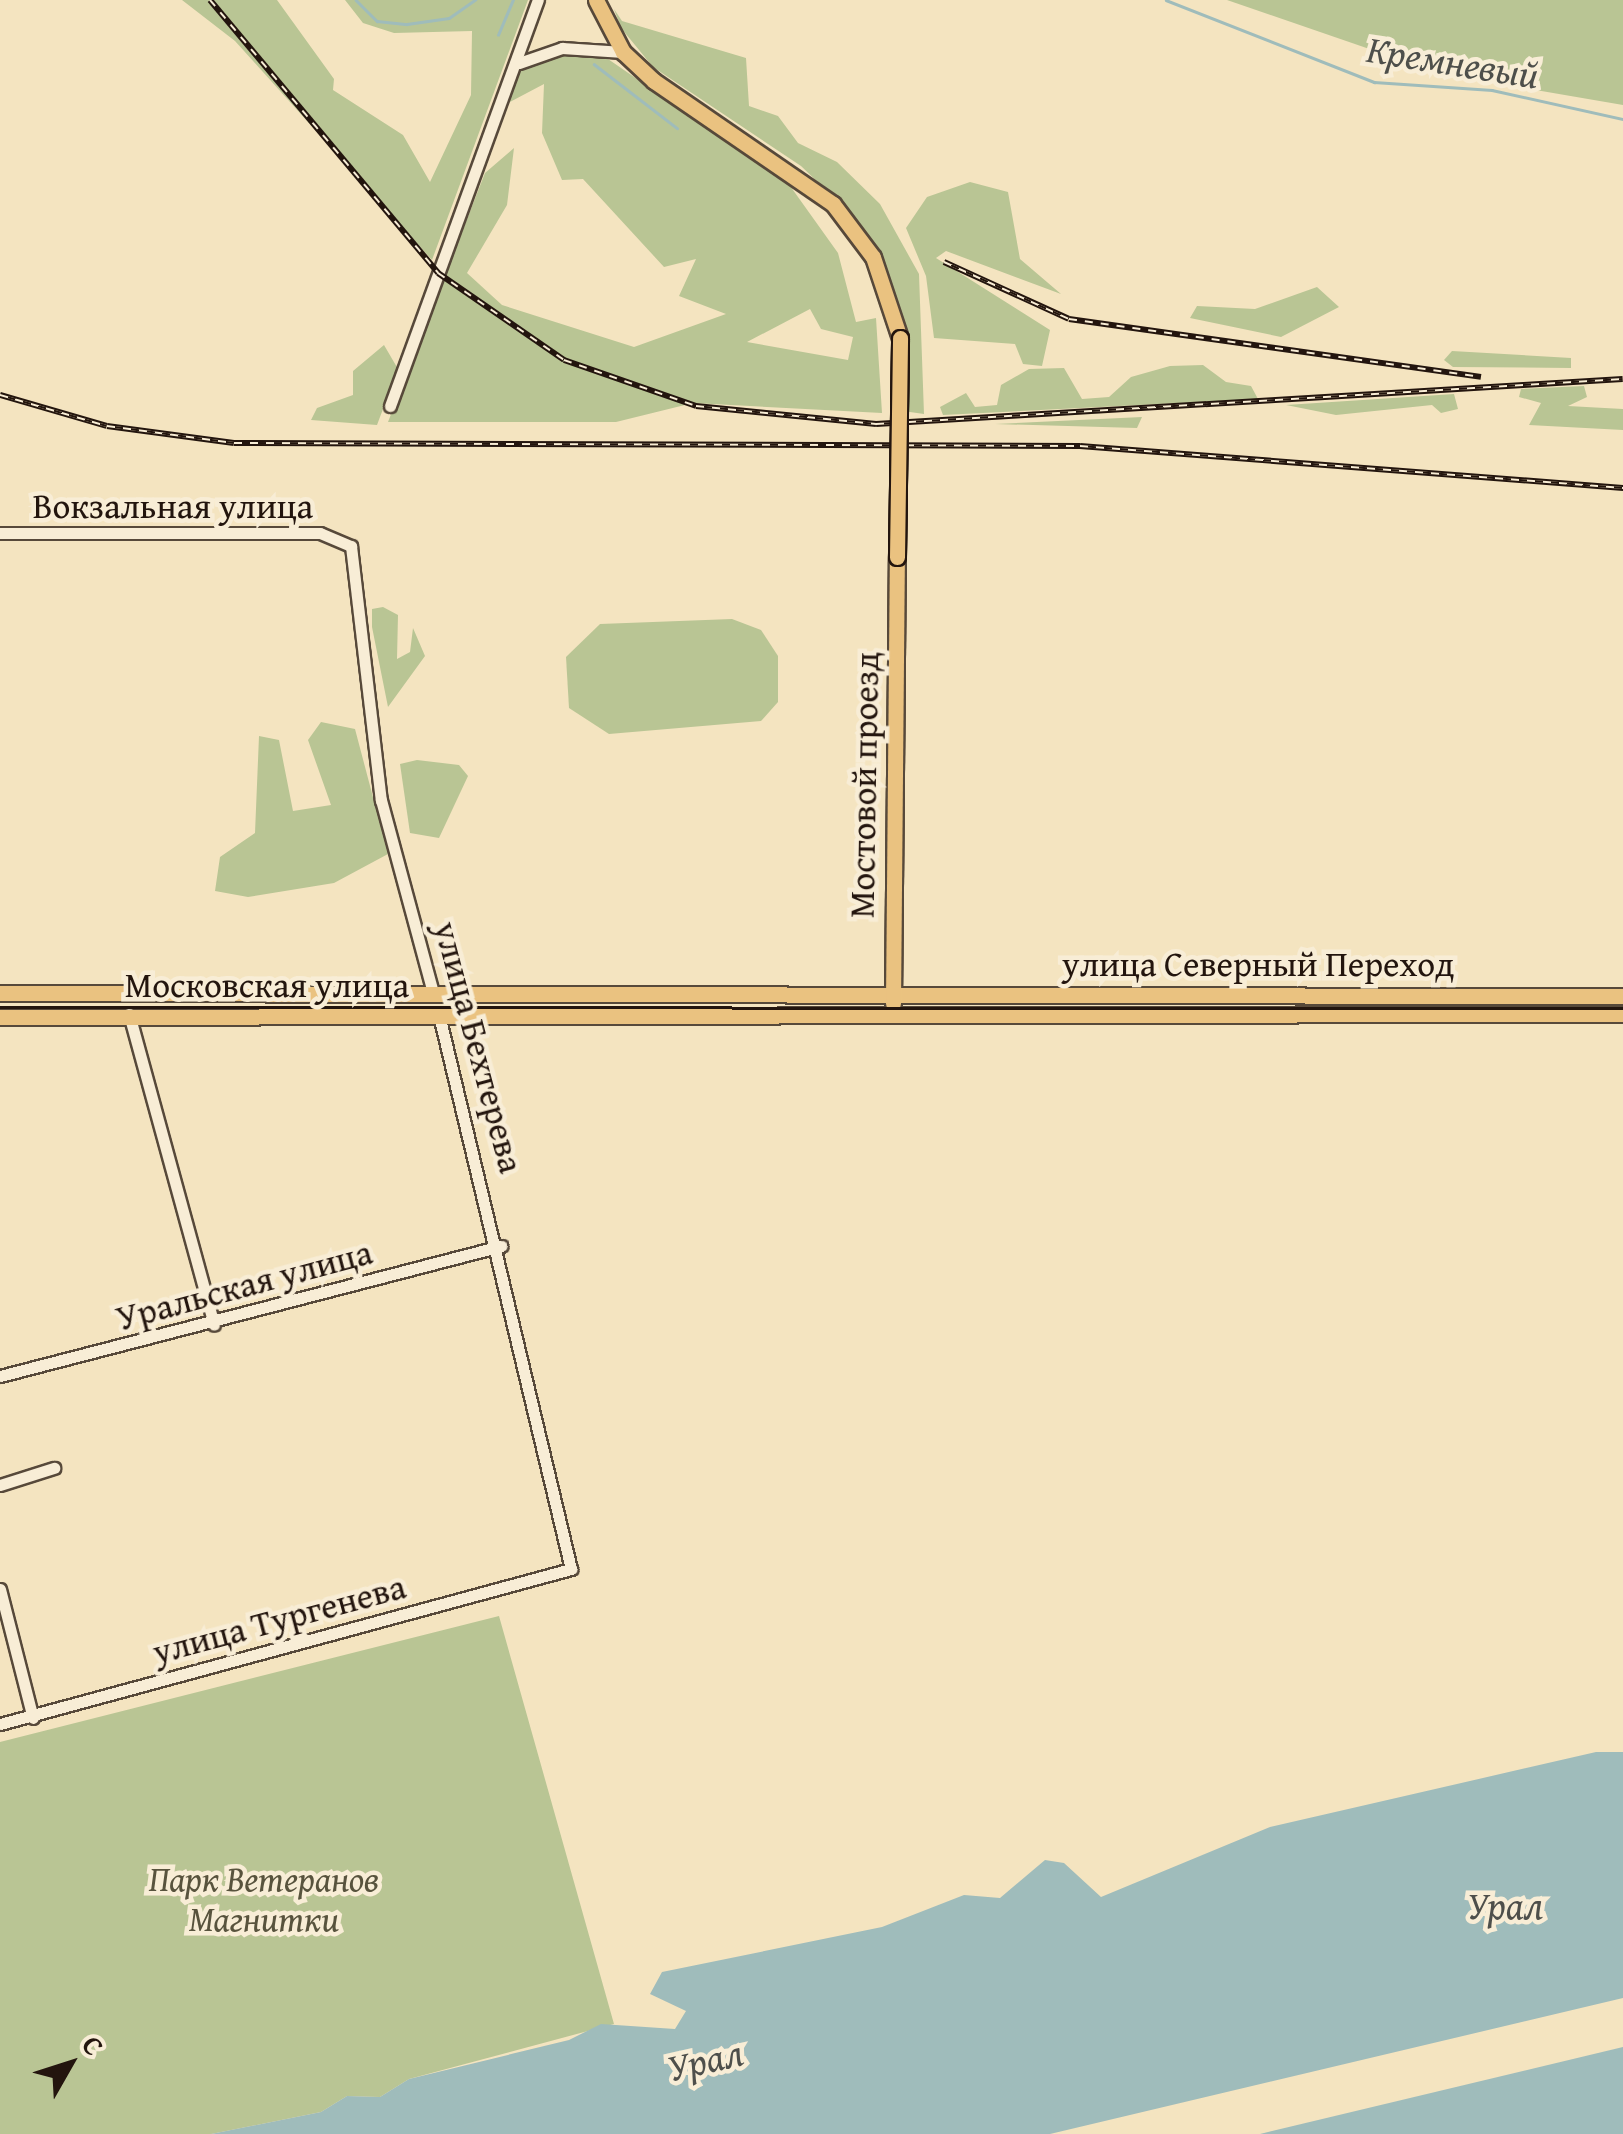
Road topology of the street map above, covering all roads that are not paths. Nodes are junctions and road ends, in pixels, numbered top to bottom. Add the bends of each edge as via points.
1 (538, 0) edge
2 (596, 0) edge
3 (623, 52) junction
4 (512, 70) junction
5 (390, 406) dead end
6 (0, 533) edge
7 (346, 540) joint
8 (0, 993) edge
9 (433, 993) junction
10 (893, 993) junction
11 (1623, 996) edge
12 (129, 1014) junction
13 (893, 1014) junction
14 (1623, 1014) edge
15 (440, 1015) junction
16 (0, 1017) edge
17 (501, 1246) junction
18 (214, 1325) junction
19 (0, 1376) edge
20 (54, 1468) dead end
21 (0, 1484) edge
22 (572, 1568) joint
23 (0, 1589) edge
24 (33, 1718) junction
25 (0, 1724) edge

1 - 4 street
2 - 3 main road
3 - 4 street via 539,50
3 - 10 main road, Мостовой проезд, bridge via 833,204 874,256 900,338
4 - 5 street
6 - 7 street, Вокзальная улица
7 - 9 street, улица Бехтерева via 358,564 380,800
8 - 9 main road, Московская улица
9 - 10 main road, Московская улица
9 - 15 main road, улица Бехтерева
10 - 11 main road, улица Северный Переход
10 - 13 main road, Мостовой проезд
12 - 15 main road, Московская улица
12 - 16 main road, Московская улица
12 - 18 street
13 - 14 main road, улица Северный Переход
13 - 15 main road, Московская улица
15 - 17 street, улица Бехтерева
17 - 18 street, Уральская улица
17 - 22 street, улица Бехтерева
18 - 19 street, Уральская улица
20 - 21 street
22 - 24 street, улица Тургенева
23 - 24 street
24 - 25 street, улица Тургенева

